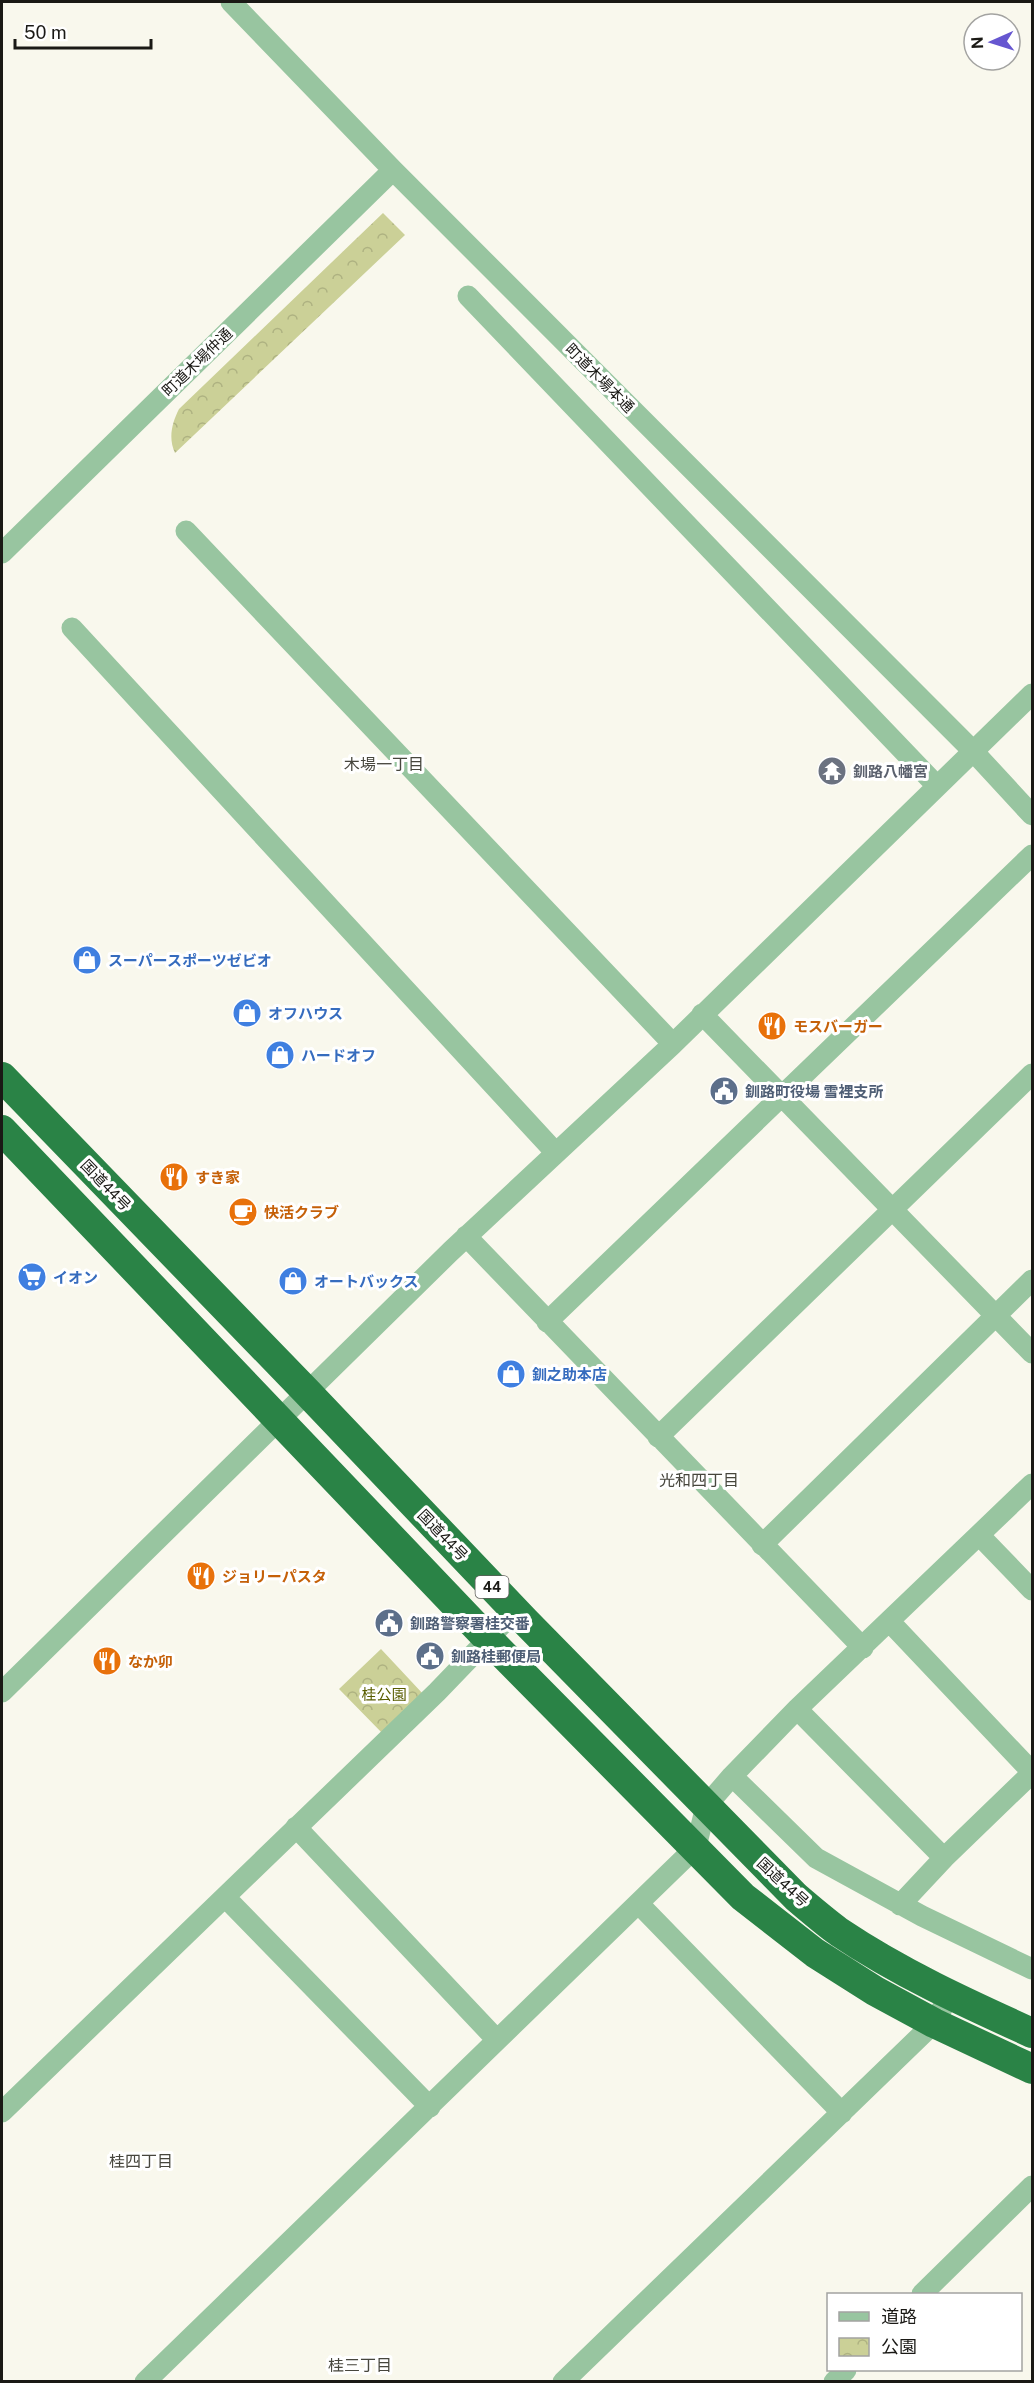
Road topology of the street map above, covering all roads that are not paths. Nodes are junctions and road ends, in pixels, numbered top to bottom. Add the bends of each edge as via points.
1 (231, 2) edge
2 (393, 170) junction
3 (468, 296) dead end
4 (186, 531) dead end
5 (2, 553) edge
6 (72, 628) dead end
7 (1032, 694) edge
8 (973, 751) junction
9 (937, 786) junction
10 (1032, 815) edge
11 (1032, 855) edge
12 (702, 1014) junction
13 (673, 1044) junction
14 (1032, 1074) edge
15 (2, 1077) edge
16 (782, 1095) junction
17 (2, 1130) edge
18 (555, 1153) junction
19 (892, 1210) junction
20 (466, 1236) junction
21 (1032, 1280) edge
22 (996, 1316) junction
23 (547, 1322) junction
24 (1032, 1353) edge
25 (307, 1392) junction
26 (279, 1419) junction
27 (658, 1437) junction
28 (1032, 1484) edge
29 (979, 1535) junction
30 (762, 1545) junction
31 (1032, 1590) edge
32 (515, 1611) junction
33 (890, 1622) junction
34 (488, 1639) junction
35 (863, 1648) junction
36 (2, 1692) edge
37 (797, 1709) junction
38 (1032, 1772) edge
39 (732, 1776) junction
40 (706, 1806) junction
41 (296, 1827) junction
42 (696, 1847) junction
43 (944, 1858) junction
44 (225, 1896) junction
45 (639, 1904) junction
46 (900, 1905) junction
47 (1032, 1969) edge
48 (949, 1996) junction
49 (934, 2023) junction
50 (1032, 2033) edge
51 (497, 2040) junction
52 (1032, 2069) edge
53 (430, 2107) junction
54 (2, 2112) edge
55 (842, 2113) junction
56 (1032, 2186) edge
57 (924, 2293) edge
58 (845, 2371) edge
59 (145, 2382) edge
60 (563, 2382) edge
61 (834, 2382) edge

1 - 2 street, 町道木場本通
2 - 5 street, 町道木場仲通
2 - 8 street, 町道木場本通
3 - 9 street
4 - 13 street
6 - 18 street
7 - 8 street
8 - 9 street
8 - 10 street, 町道木場本通
9 - 12 street
11 - 16 street
12 - 13 street
12 - 16 street
13 - 18 street
14 - 19 street
15 - 25 highway, 国道44号 / 44
16 - 19 street
16 - 23 street
17 - 26 highway, 44
18 - 20 street
19 - 22 street
19 - 27 street
20 - 23 street
20 - 25 street
21 - 22 street
22 - 24 street
22 - 30 street
23 - 27 street
25 - 26 street
25 - 32 highway, 国道44号 / 44
26 - 34 highway, 44
26 - 36 street
27 - 30 street
28 - 29 street
29 - 31 street
29 - 33 street
30 - 35 street
32 - 34 street
32 - 40 highway, 国道44号 / 44
33 - 35 street
33 - 38 street
34 - 41 street
34 - 42 highway, 44
35 - 37 street
37 - 39 street
37 - 43 street
38 - 43 street
39 - 40 street
39 - 46 street via 816,1858
40 - 42 street
40 - 48 highway, 国道44号 / 44 via 796,1897 838,1931
41 - 44 street
41 - 51 street
42 - 45 street
42 - 49 highway, 44 via 743,1897 815,1953
43 - 46 street
44 - 53 street
44 - 54 street
45 - 51 street
45 - 55 street
46 - 47 street
48 - 49 street
48 - 50 highway, 国道44号 / 44
49 - 52 highway, 44
49 - 55 street
51 - 53 street
53 - 59 street
55 - 60 street
56 - 57 street
58 - 61 street

